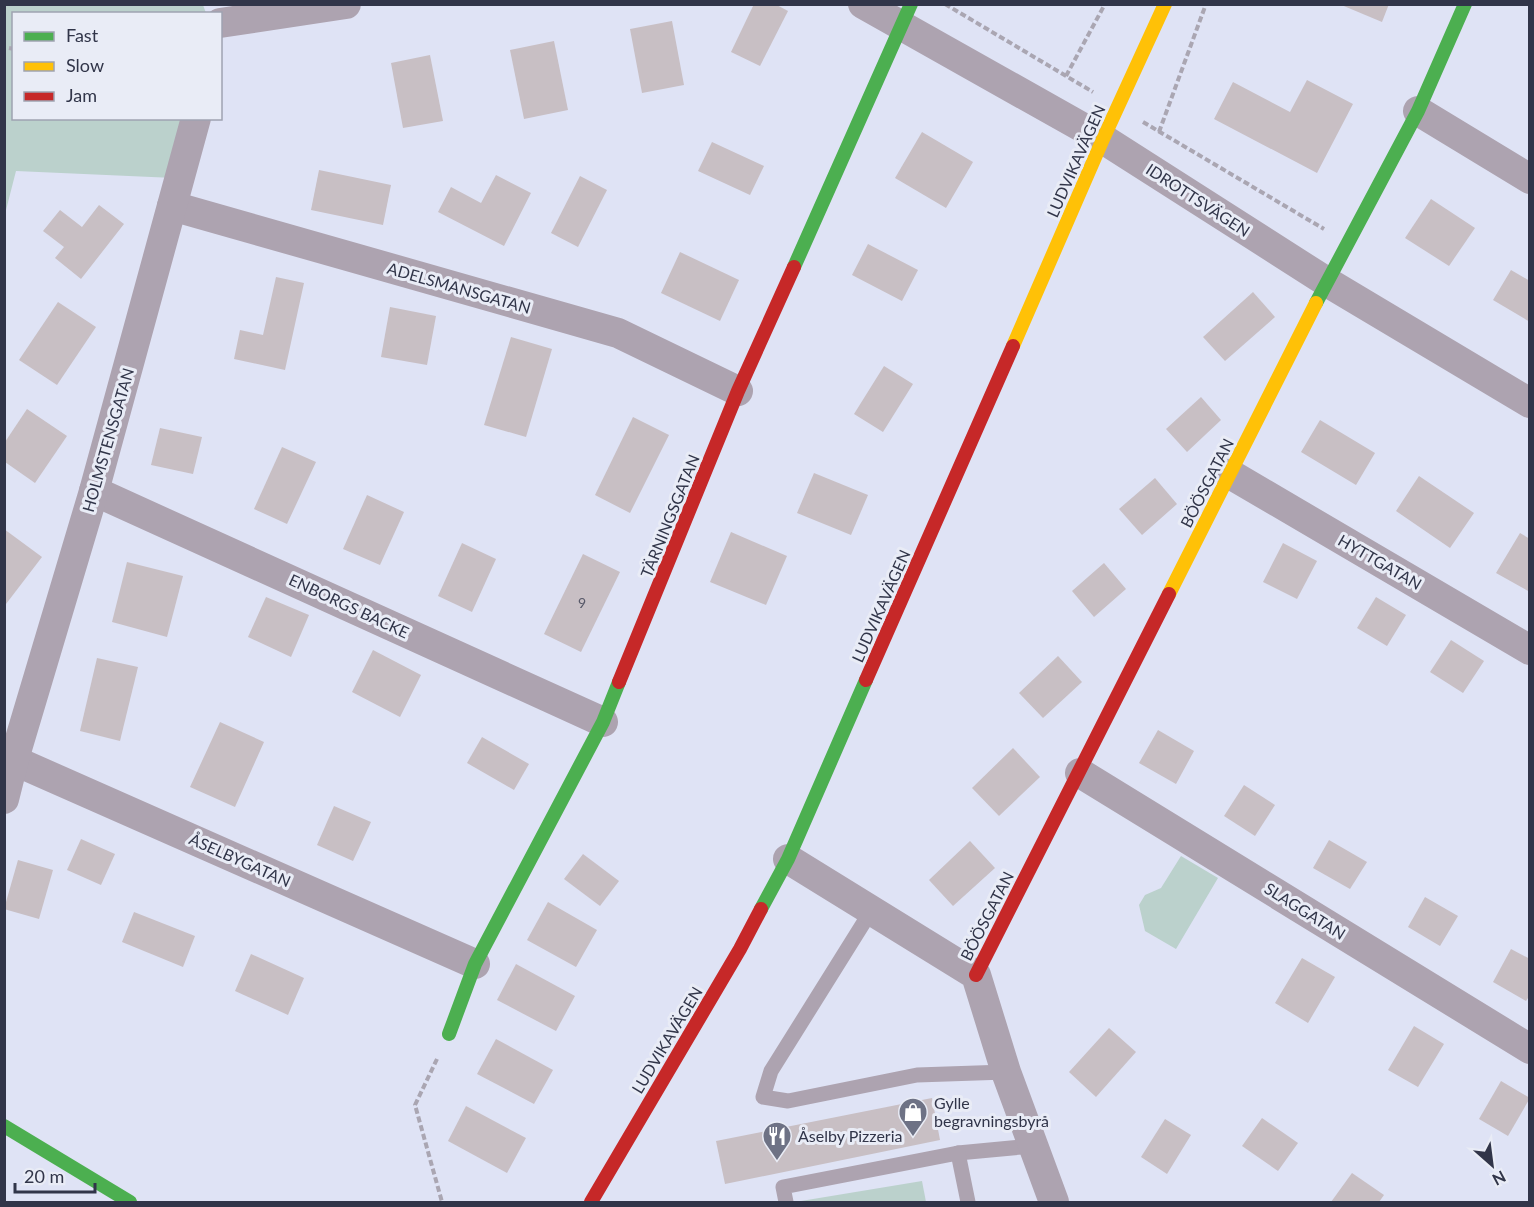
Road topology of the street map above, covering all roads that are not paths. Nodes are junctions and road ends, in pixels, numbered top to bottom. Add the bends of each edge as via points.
1 (346, 4) edge
2 (863, 4) edge
3 (1165, 4) edge
4 (1466, 4) edge
5 (907, 16) edge
6 (222, 23) edge
7 (1418, 111) junction
8 (195, 120) edge
9 (1103, 139) junction
10 (1530, 178) edge
11 (172, 206) junction
12 (1327, 282) junction
13 (738, 391) junction
14 (1530, 403) edge
15 (1230, 474) junction
16 (94, 491) junction
17 (1530, 650) edge
18 (603, 722) junction
19 (9, 758) edge
20 (1080, 773) junction
21 (4, 799) edge
22 (789, 859) junction
23 (871, 911) junction
24 (475, 964) junction
25 (976, 975) junction
26 (449, 1034) road end
27 (1530, 1049) edge
28 (1006, 1072) junction
29 (4, 1126) edge
30 (1033, 1146) junction
31 (958, 1153) junction
32 (130, 1203) edge
33 (591, 1203) edge
34 (786, 1203) edge
35 (968, 1203) edge
36 (1054, 1203) edge

1 - 6 street
2 - 5 street, IDROTTSVÄGEN
3 - 9 street, LUDVIKAVÄGEN
4 - 7 street, BÖÖSGATAN
5 - 9 street, IDROTTSVÄGEN
5 - 13 street, TÄRNINGSGATAN
7 - 10 street
7 - 12 street, BÖÖSGATAN
8 - 11 street, HOLMSTENSGATAN
9 - 12 street, IDROTTSVÄGEN
9 - 22 street, LUDVIKAVÄGEN
11 - 13 street, ADELSMANSGATAN via 618,333
11 - 16 street, HOLMSTENSGATAN
12 - 14 street, IDROTTSVÄGEN
12 - 15 street, BÖÖSGATAN
13 - 18 street, TÄRNINGSGATAN
15 - 17 street, HYTTGATAN
15 - 20 street, BÖÖSGATAN
16 - 18 street, ENBORGS BACKE
16 - 19 street, HOLMSTENSGATAN
18 - 24 street, TÄRNINGSGATAN
19 - 21 street, HOLMSTENSGATAN
19 - 24 street, ÅSELBYGATAN
20 - 25 street, BÖÖSGATAN
20 - 27 street, SLAGGATAN
22 - 23 street
22 - 33 street, LUDVIKAVÄGEN
23 - 25 street
23 - 28 lane via 771,1071 763,1097 788,1101 917,1075
24 - 26 street, TÄRNINGSGATAN
25 - 28 street
28 - 30 street
29 - 32 street
30 - 31 lane
30 - 36 street
31 - 34 lane via 783,1187
31 - 35 lane

